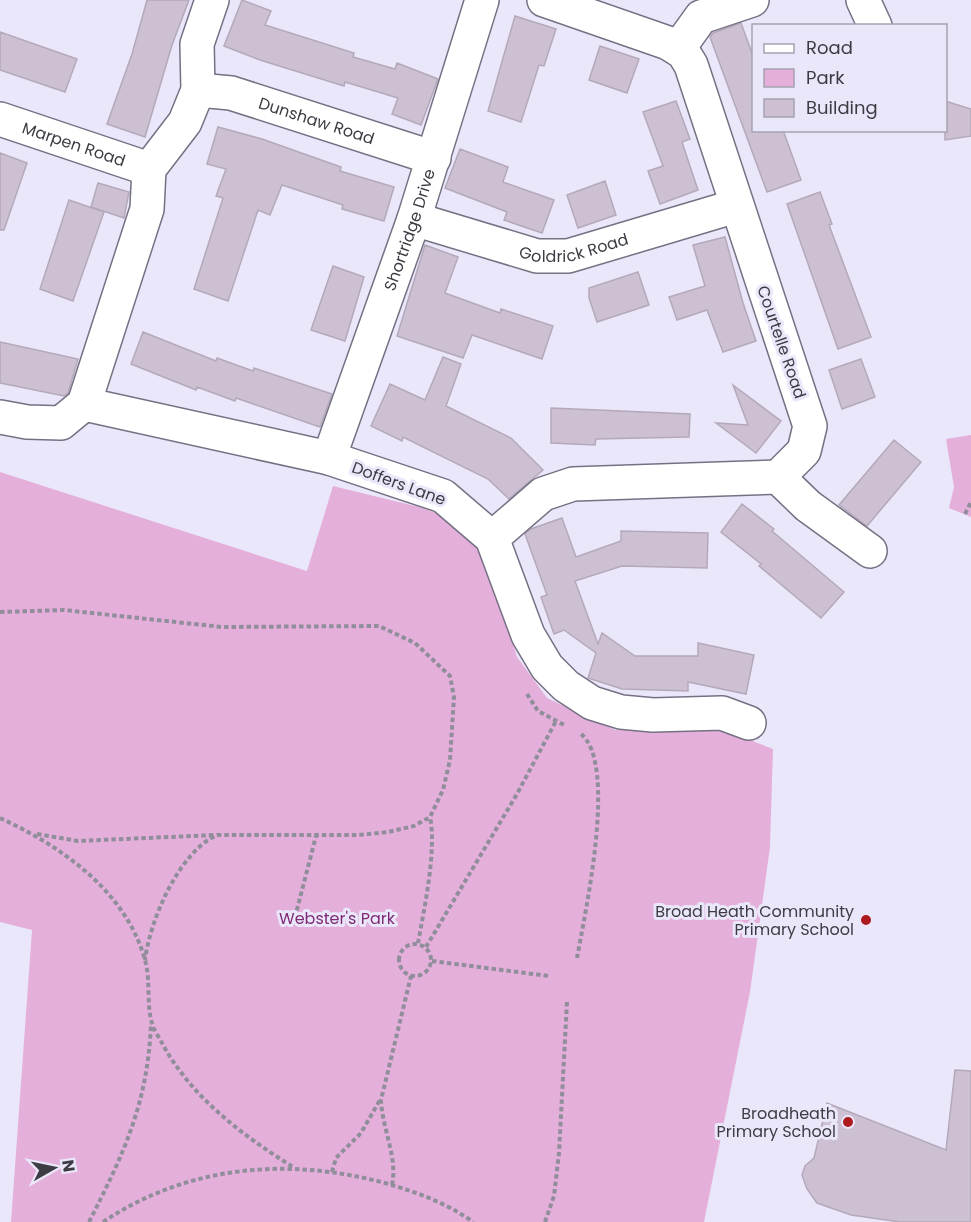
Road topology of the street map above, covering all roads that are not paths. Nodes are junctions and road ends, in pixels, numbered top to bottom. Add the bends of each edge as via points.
1 (212, 0) edge
2 (482, 0) edge
3 (544, 0) edge
4 (752, 0) edge
5 (863, 0) edge
6 (874, 24) edge
7 (678, 49) junction
8 (198, 90) junction
9 (0, 119) edge
10 (434, 158) junction
11 (149, 169) junction
12 (736, 206) junction
13 (414, 219) junction
14 (84, 405) junction
15 (13, 419) edge
16 (329, 458) junction
17 (778, 477) junction
18 (492, 538) junction
19 (870, 551) dead end
20 (749, 723) dead end

1 - 8 street via 197,44
2 - 10 street, Shortridge Drive
3 - 7 street
4 - 7 street via 701,17
5 - 6 street
7 - 12 street, Courtelle Road via 691,65
8 - 10 street, Dunshaw Road via 231,93
8 - 11 street via 185,122
9 - 11 street, Marpen Road
10 - 13 street, Shortridge Drive
11 - 14 street via 147,209
12 - 13 street, Goldrick Road via 552,258
12 - 17 street, Courtelle Road via 810,426 804,451
13 - 16 street, Shortridge Drive
14 - 15 street via 61,423
14 - 16 street, Doffers Lane
16 - 18 street, Doffers Lane via 443,496
17 - 18 street via 573,484 543,494
17 - 19 street via 808,506
18 - 20 street, Doffers Lane via 528,635 547,667 566,686 592,703 621,712 722,712

